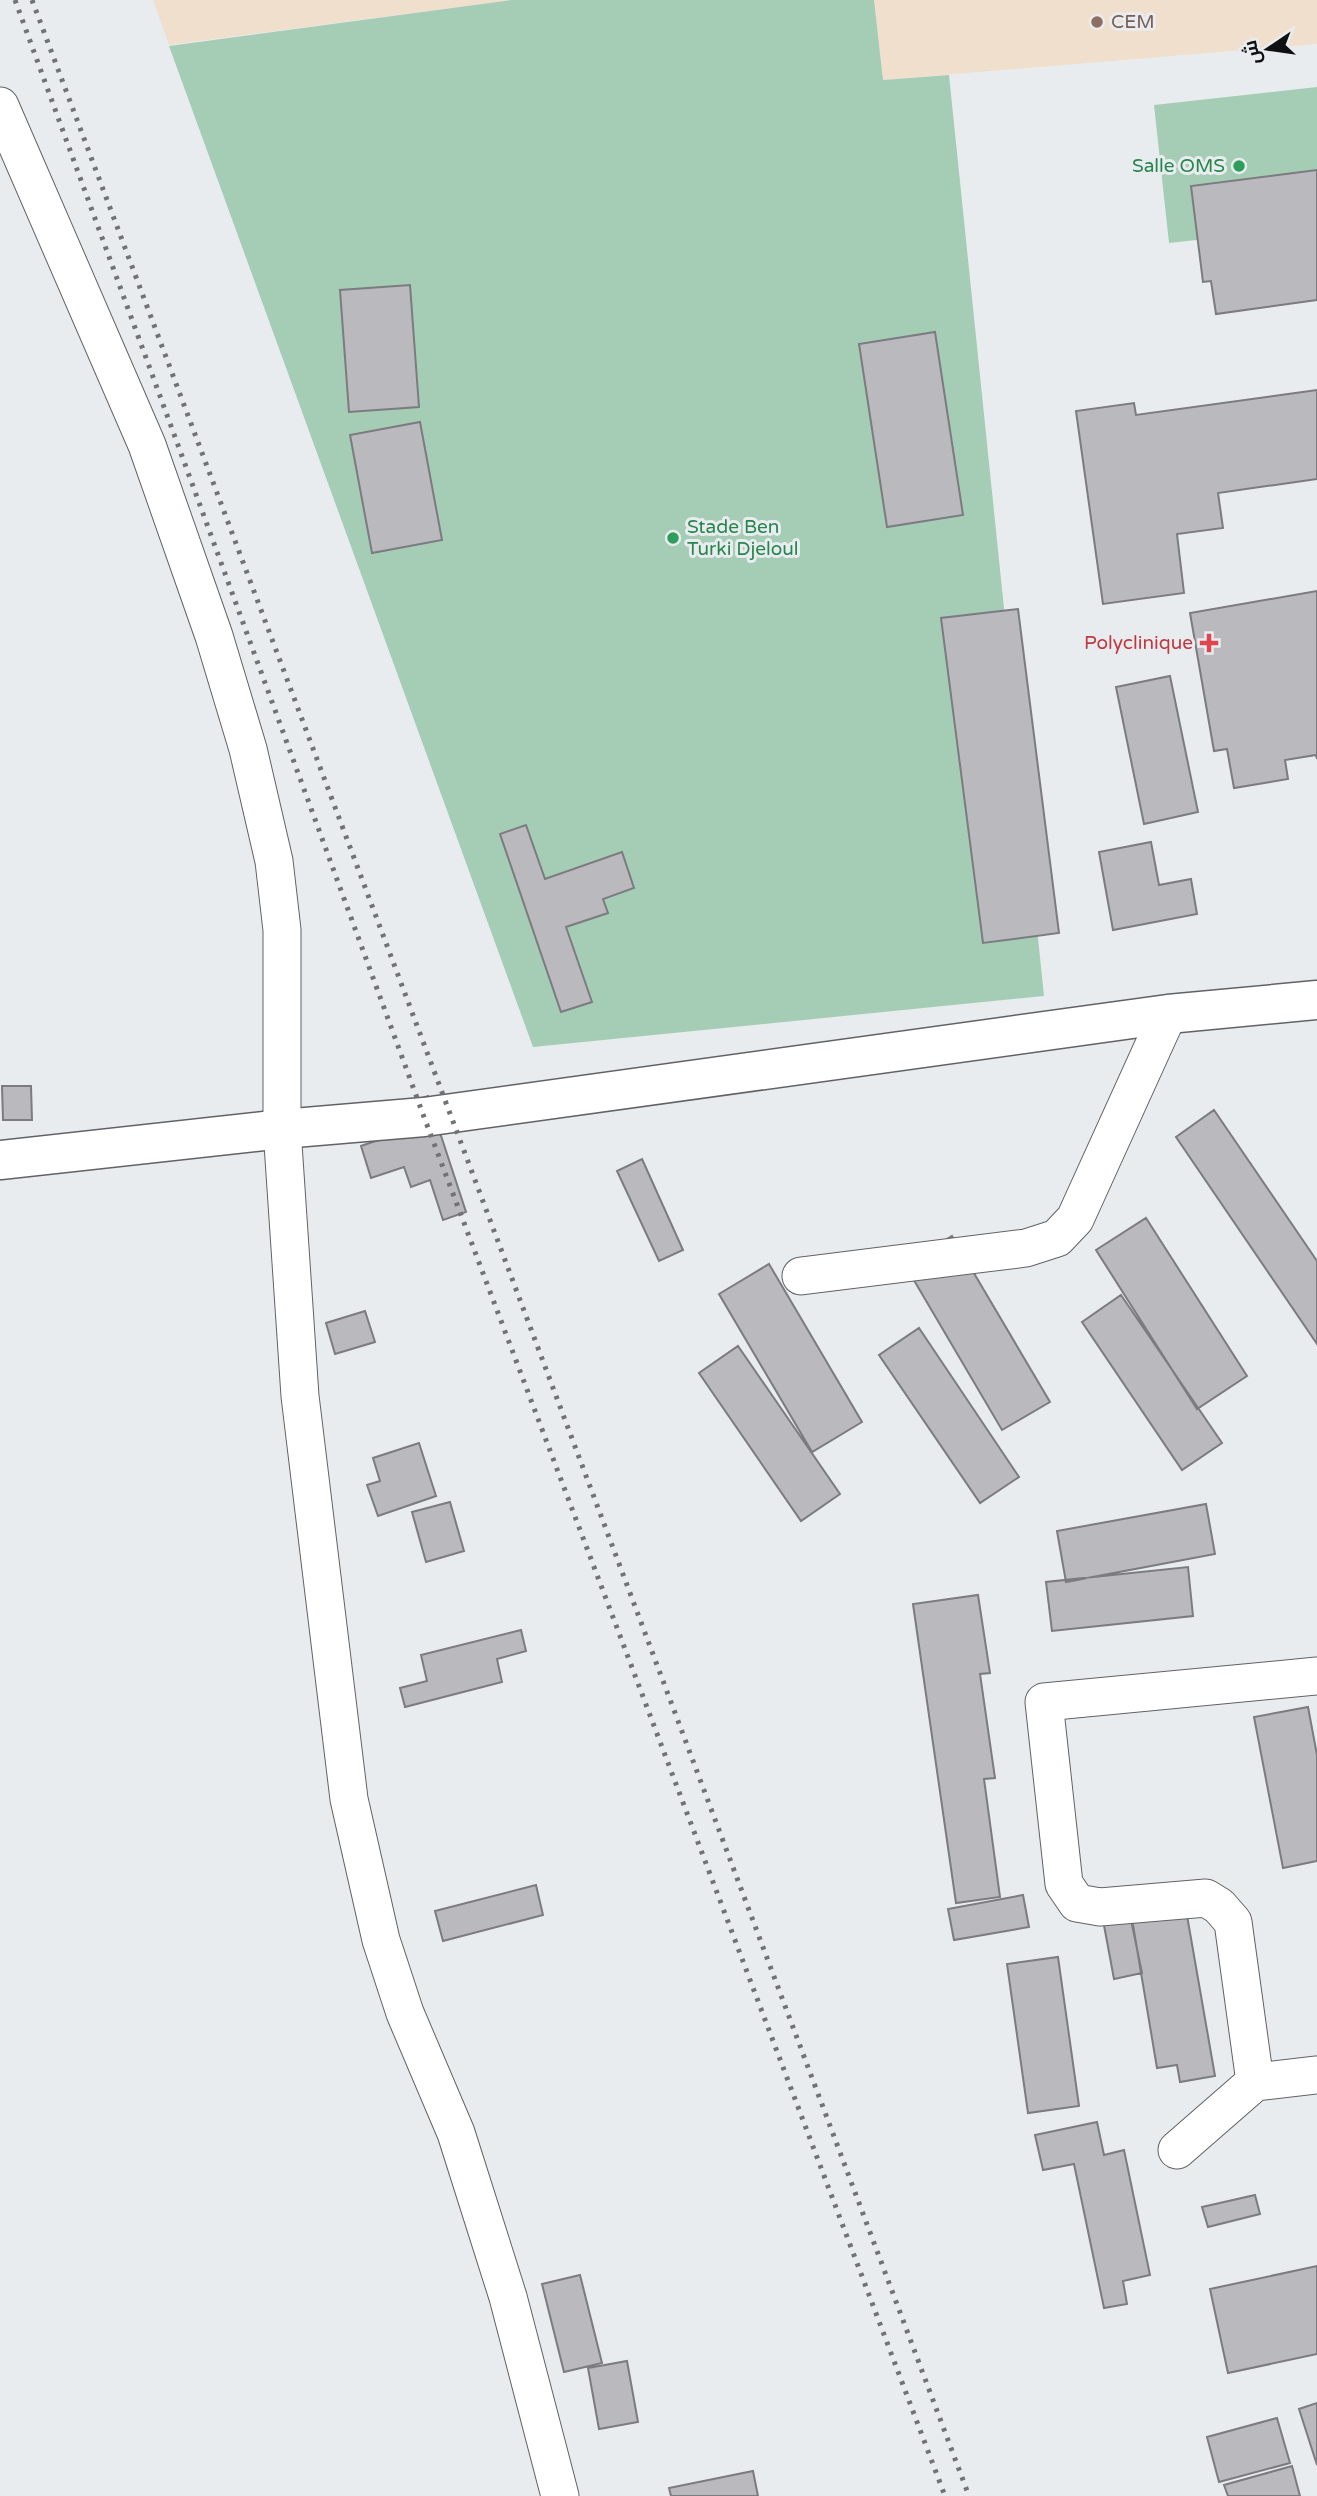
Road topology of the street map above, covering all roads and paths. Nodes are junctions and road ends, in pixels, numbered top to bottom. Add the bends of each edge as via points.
1 (0, 106) edge
2 (1317, 1000) edge
3 (1168, 1014) junction
4 (282, 1129) junction
5 (0, 1160) edge
6 (801, 1276) dead end
7 (1317, 1676) edge
8 (1317, 2075) edge
9 (1255, 2082) junction
10 (1177, 2150) dead end
11 (560, 2496) edge

1 - 4 street via 147,445 248,749 274,860 282,930
2 - 3 main road
3 - 4 main road via 519,1105
3 - 6 street via 1075,1219 1057,1238 1026,1248
4 - 5 main road
4 - 11 street via 300,1396 349,1799 381,1940 405,2013 456,2133 508,2297
7 - 9 street via 1044,1702 1063,1884 1077,1903 1100,1907 1206,1898 1219,1906 1233,1922
8 - 9 street
9 - 10 street

